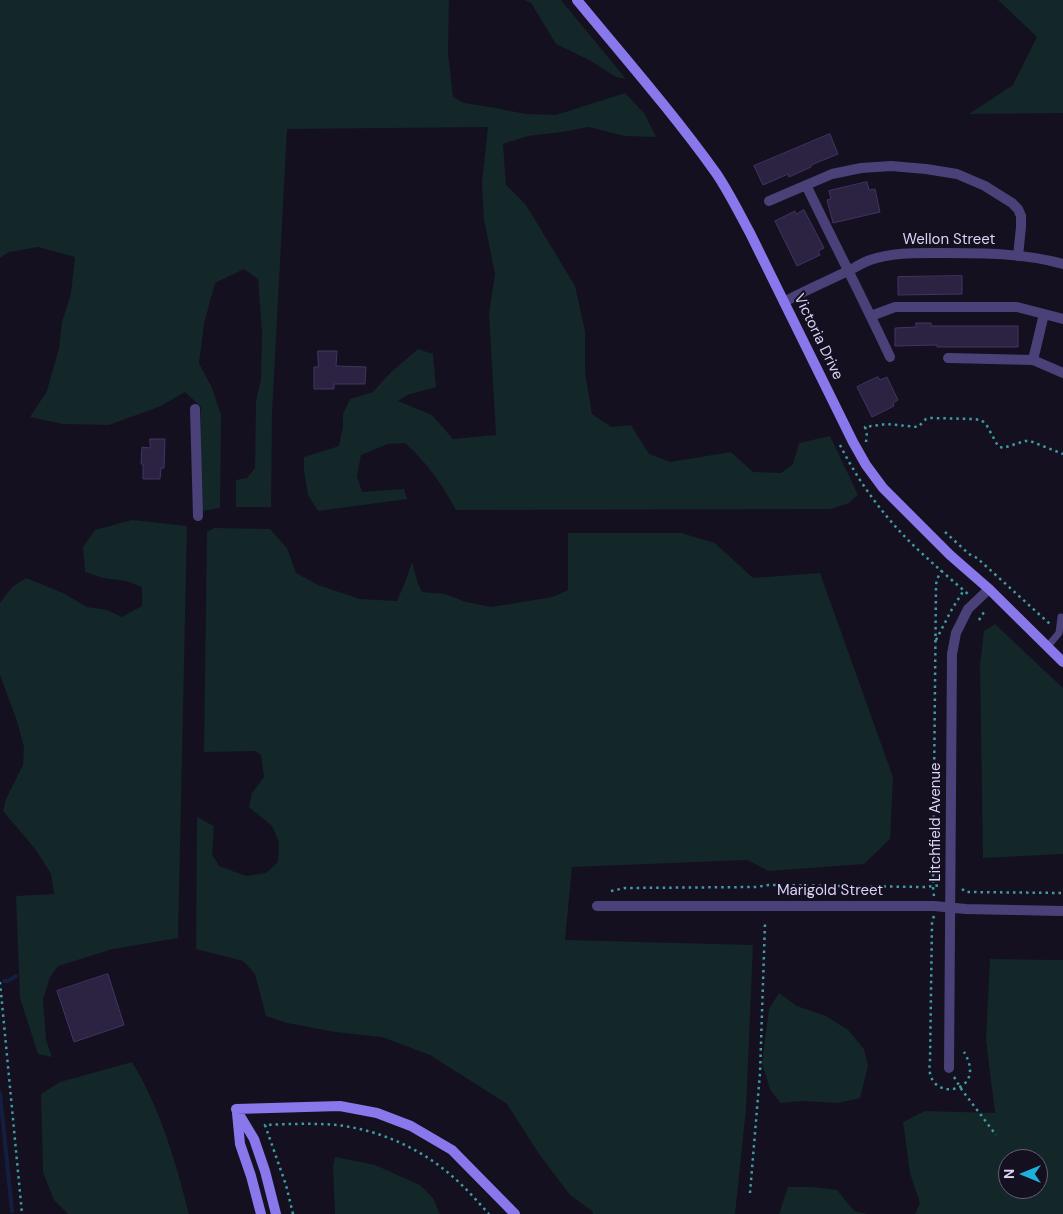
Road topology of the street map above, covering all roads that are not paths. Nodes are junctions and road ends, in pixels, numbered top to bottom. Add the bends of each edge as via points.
1 (577, 0) edge
2 (806, 185) junction
3 (769, 200) dead end
4 (1018, 256) junction
5 (1063, 264) edge
6 (848, 271) junction
7 (784, 302) junction
8 (1044, 314) junction
9 (871, 316) junction
10 (1063, 319) edge
11 (890, 357) dead end
12 (948, 358) dead end
13 (1033, 360) junction
14 (1063, 373) edge
15 (196, 409) dead end
16 (198, 516) dead end
17 (989, 589) junction
18 (1062, 617) dead end
19 (1048, 646) junction
20 (1063, 662) edge
21 (597, 906) dead end
22 (951, 908) junction
23 (1063, 911) edge
24 (949, 1068) road end
25 (236, 1109) junction
26 (261, 1214) edge
27 (276, 1214) edge
28 (516, 1214) edge

1 - 7 street, Victoria Drive via 716,174
2 - 3 street
2 - 4 street via 832,174 861,168 891,166 957,174 985,186 1018,209 1021,216
2 - 6 street
4 - 5 street, Wellon Street
4 - 6 street, Wellon Street via 894,254
6 - 7 street, Wellon Street
6 - 9 street
7 - 17 street, Victoria Drive via 866,465 897,503
8 - 9 street via 1017,307 894,307
8 - 10 street
8 - 13 street
9 - 11 street
12 - 13 street
13 - 14 street
15 - 16 street
17 - 19 street, Victoria Drive
17 - 22 street, Litchfield Avenue via 968,609 956,633 952,654
18 - 19 lane via 1059,633
19 - 20 street, Victoria Drive
21 - 22 street, Marigold Street via 894,905
22 - 23 street, Marigold Street
22 - 24 street, Litchfield Avenue
25 - 26 street via 240,1144
25 - 27 street via 254,1139
25 - 28 street via 340,1106 377,1113 411,1126 452,1150

